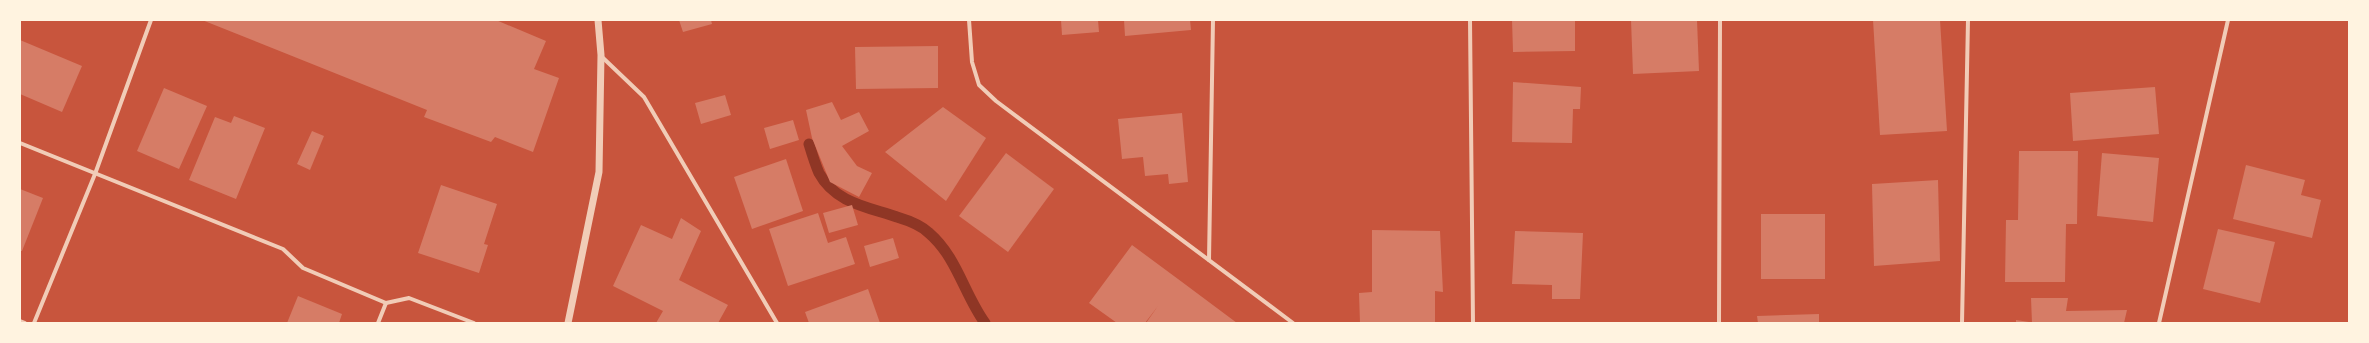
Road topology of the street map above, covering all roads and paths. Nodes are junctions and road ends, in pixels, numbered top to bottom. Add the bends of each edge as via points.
1 (151, 20) edge
2 (598, 20) edge
3 (969, 20) edge
4 (1213, 20) edge
5 (1470, 20) edge
6 (1720, 20) edge
7 (1968, 20) edge
8 (2228, 20) edge
9 (601, 55) junction
10 (20, 143) edge
11 (95, 174) junction
12 (1209, 260) junction
13 (386, 303) junction
14 (20, 321) edge
15 (25, 323) edge
16 (34, 323) edge
17 (378, 323) edge
18 (474, 323) edge
19 (568, 323) edge
20 (777, 323) edge
21 (1293, 323) edge
22 (1473, 323) edge
23 (1719, 323) edge
24 (1962, 323) edge
25 (2159, 323) edge

1 - 11 street
2 - 9 street
3 - 12 street via 974,70 979,85 996,101
4 - 12 street
5 - 22 street
6 - 23 street
7 - 24 street
8 - 25 street
9 - 19 street via 599,172
9 - 20 street via 644,97
10 - 11 street
11 - 13 street via 284,249 303,268
11 - 16 street
12 - 21 street
13 - 17 street
13 - 18 street via 409,298
14 - 15 street

